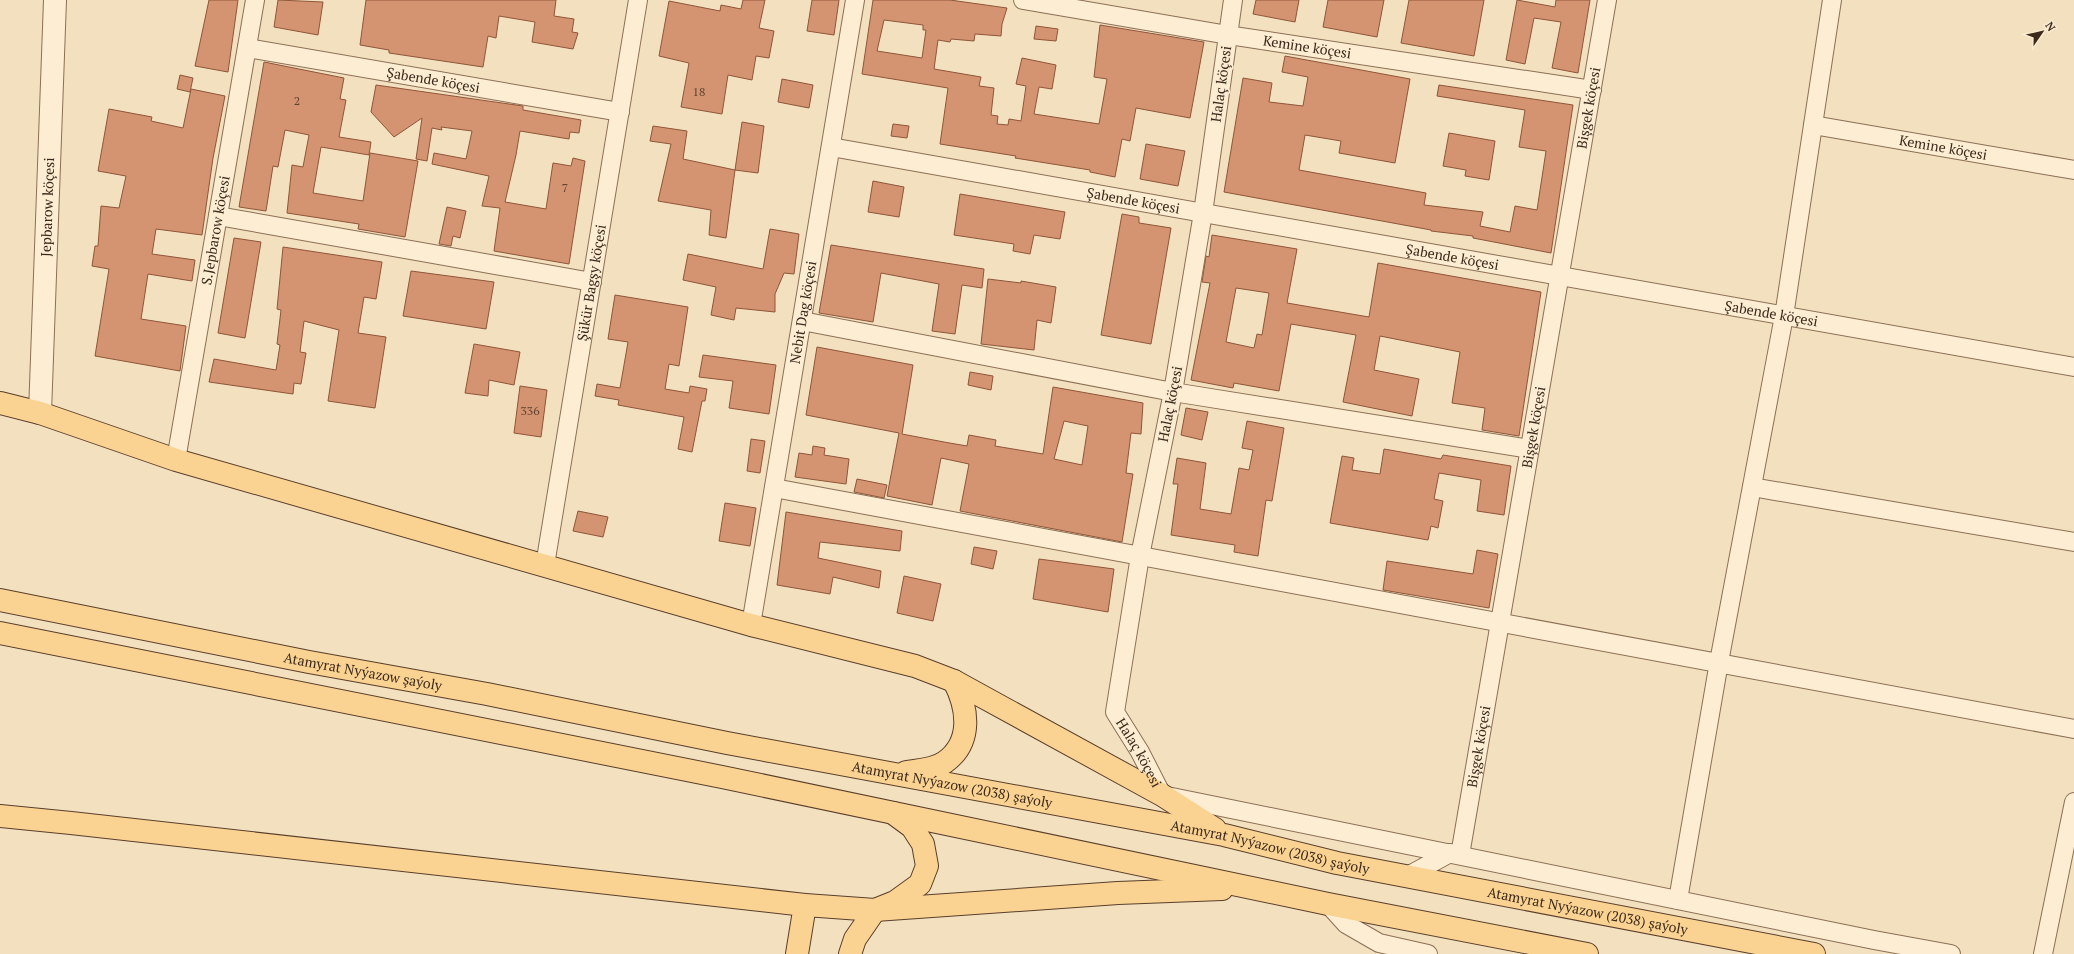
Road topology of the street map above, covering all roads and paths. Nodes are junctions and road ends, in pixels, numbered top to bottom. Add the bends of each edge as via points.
1 (55, 0) edge
2 (255, 0) edge
3 (638, 0) edge
4 (855, 0) edge
5 (1022, 0) edge
6 (1233, 0) edge
7 (1607, 0) edge
8 (1832, 0) edge
9 (1228, 35) junction
10 (247, 48) junction
11 (1592, 90) junction
12 (620, 112) junction
13 (1813, 125) junction
14 (830, 147) junction
15 (2074, 170) edge
16 (1203, 213) junction
17 (218, 216) junction
18 (1560, 276) junction
19 (592, 282) junction
20 (1784, 316) junction
21 (802, 321) junction
22 (2074, 367) edge
23 (1173, 392) junction
24 (0, 403) edge
25 (40, 413) junction
26 (1530, 448) junction
27 (176, 460) junction
28 (1752, 487) junction
29 (774, 488) junction
30 (2074, 542) edge
31 (1140, 556) junction
32 (545, 565) junction
33 (0, 600) edge
34 (1500, 623) junction
35 (751, 625) junction
36 (0, 633) edge
37 (1720, 662) junction
38 (954, 681) junction
39 (2074, 729) edge
40 (727, 743) joint
41 (892, 774) junction
42 (1162, 795) junction
43 (2074, 802) edge
44 (889, 811) junction
45 (0, 816) edge
46 (1224, 835) junction
47 (1455, 854) junction
48 (1406, 876) junction
49 (1255, 888) junction
50 (1678, 900) junction
51 (1328, 904) junction
52 (805, 905) junction
53 (875, 910) junction
54 (797, 954) edge
55 (850, 954) edge
56 (1428, 954) edge
57 (1587, 954) edge
58 (1814, 954) edge
59 (1951, 954) edge
60 (2042, 954) edge

1 - 25 street, Jepbarow köçesi
2 - 10 street, S.Jepbarow köçesi
3 - 12 street, Şükür Bagşy köçesi
4 - 14 street, Nebit Dag köçesi
5 - 9 street, Kemine köçesi
6 - 9 street, Halaç köçesi
7 - 11 street, Bişgek köçesi
8 - 13 street
9 - 11 street, Kemine köçesi
9 - 16 street, Halaç köçesi
10 - 12 street, Şabende köçesi
10 - 17 street, S.Jepbarow köçesi
11 - 18 street, Bişgek köçesi
12 - 19 street, Şükür Bagşy köçesi
13 - 15 street, Kemine köçesi
13 - 20 street
14 - 16 street, Şabende köçesi
14 - 21 street, Nebit Dag köçesi
16 - 18 street, Şabende köçesi
16 - 23 street, Halaç köçesi
17 - 19 street
17 - 27 street, S.Jepbarow köçesi
18 - 20 street, Şabende köçesi
18 - 26 street, Bişgek köçesi
19 - 32 street, Şükür Bagşy köçesi
20 - 22 street, Şabende köçesi
20 - 28 street
21 - 23 street
21 - 29 street, Nebit Dag köçesi
23 - 26 street
23 - 31 street, Halaç köçesi
24 - 25 main road
25 - 27 main road
26 - 34 street, Bişgek köçesi
27 - 32 main road
28 - 30 street
28 - 37 street
29 - 31 street
29 - 35 street, Nebit Dag köçesi
31 - 34 street
31 - 42 street, Halaç köçesi via 1115,712 1140,752
32 - 35 main road
33 - 40 main road, Atamyrat Nyýazow şaýoly
34 - 37 street
34 - 47 street, Bişgek köçesi
35 - 38 main road via 914,666
36 - 44 main road
37 - 39 street
37 - 50 street
38 - 41 main road via 962,697 967,719 963,739 955,753 933,768
38 - 42 main road
40 - 41 main road, Atamyrat Nyýazow (2038) şaýoly
41 - 46 main road, Atamyrat Nyýazow (2038) şaýoly
42 - 46 main road
42 - 47 street
43 - 60 street
44 - 49 main road
44 - 53 main road via 912,827 923,844 927,866 920,884 895,902
45 - 52 main road
46 - 48 main road, Atamyrat Nyýazow (2038) şaýoly via 1337,863
47 - 48 street
47 - 50 street
48 - 58 main road, Atamyrat Nyýazow (2038) şaýoly
49 - 51 main road
49 - 53 main road
50 - 59 street
51 - 56 street via 1346,924 1379,944
51 - 57 main road
52 - 53 main road
52 - 54 main road
53 - 55 main road via 855,939

